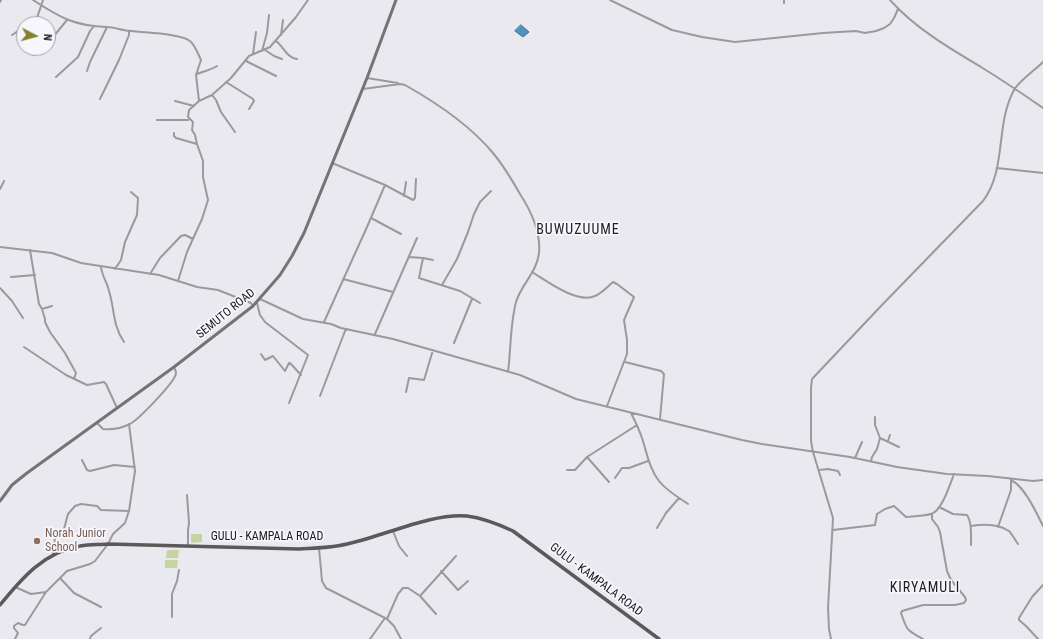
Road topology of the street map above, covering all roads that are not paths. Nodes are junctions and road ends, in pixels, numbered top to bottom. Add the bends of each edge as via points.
1 (33, 0) edge
2 (43, 0) edge
3 (308, 0) edge
4 (396, 0) edge
5 (610, 0) edge
6 (890, 0) edge
7 (42, 5) junction
8 (898, 10) junction
9 (268, 15) dead end
10 (37, 16) edge
11 (67, 20) junction
12 (283, 20) dead end
13 (94, 26) junction
14 (106, 26) junction
15 (129, 31) junction
16 (16, 32) edge
17 (256, 32) dead end
18 (56, 33) edge
19 (12, 34) dead end
20 (280, 36) junction
21 (276, 41) junction
22 (265, 50) junction
23 (262, 51) junction
24 (253, 54) junction
25 (282, 59) dead end
26 (297, 59) dead end
27 (246, 61) junction
28 (1043, 62) edge
29 (217, 66) dead end
30 (87, 71) dead end
31 (196, 74) junction
32 (276, 76) dead end
33 (56, 77) dead end
34 (368, 78) junction
35 (226, 82) junction
36 (400, 84) junction
37 (1015, 88) junction
38 (362, 89) junction
39 (212, 95) junction
40 (100, 99) dead end
41 (174, 100) dead end
42 (199, 101) junction
43 (194, 106) junction
44 (1043, 108) edge
45 (249, 109) dead end
46 (157, 120) dead end
47 (190, 120) junction
48 (235, 132) dead end
49 (174, 133) dead end
50 (197, 144) junction
51 (332, 163) junction
52 (997, 168) junction
53 (1043, 173) edge
54 (416, 179) dead end
55 (4, 181) dead end
56 (406, 182) dead end
57 (385, 185) junction
58 (0, 189) edge
59 (491, 191) dead end
60 (130, 192) dead end
61 (404, 196) junction
62 (371, 218) junction
63 (401, 234) dead end
64 (417, 238) dead end
65 (193, 239) junction
66 (0, 247) edge
67 (30, 250) junction
68 (409, 258) junction
69 (423, 258) junction
70 (434, 260) dead end
71 (101, 267) junction
72 (115, 269) junction
73 (532, 272) junction
74 (150, 274) junction
75 (34, 275) junction
76 (11, 277) dead end
77 (343, 279) junction
78 (178, 281) junction
79 (442, 285) junction
80 (0, 288) edge
81 (393, 292) junction
82 (260, 299) junction
83 (472, 299) junction
84 (256, 303) junction
85 (480, 303) dead end
86 (52, 306) dead end
87 (253, 306) junction
88 (42, 309) junction
89 (23, 318) dead end
90 (324, 322) junction
91 (348, 329) junction
92 (375, 334) junction
93 (124, 342) dead end
94 (454, 342) dead end
95 (24, 347) dead end
96 (433, 350) junction
97 (261, 354) dead end
98 (625, 362) junction
99 (174, 367) junction
100 (508, 372) junction
101 (301, 375) junction
102 (74, 379) junction
103 (406, 392) dead end
104 (320, 396) dead end
105 (289, 403) dead end
106 (607, 406) junction
107 (117, 409) junction
108 (631, 413) junction
109 (875, 417) dead end
110 (660, 419) junction
111 (97, 423) junction
112 (129, 424) junction
113 (636, 425) junction
114 (890, 435) dead end
115 (880, 438) junction
116 (888, 441) junction
117 (862, 442) dead end
118 (899, 447) dead end
119 (813, 452) junction
120 (588, 457) junction
121 (855, 458) junction
122 (82, 460) dead end
123 (648, 461) junction
124 (871, 461) junction
125 (135, 467) junction
126 (567, 470) dead end
127 (819, 470) junction
128 (842, 470) dead end
129 (954, 474) junction
130 (615, 478) dead end
131 (1011, 479) junction
132 (1043, 480) edge
133 (609, 482) dead end
134 (187, 495) dead end
135 (2, 496) edge
136 (679, 498) junction
137 (0, 501) edge
138 (688, 504) dead end
139 (939, 507) junction
140 (129, 511) junction
141 (932, 514) junction
142 (971, 526) junction
143 (1043, 526) edge
144 (998, 527) junction
145 (657, 528) dead end
146 (833, 530) junction
147 (393, 531) junction
148 (108, 544) junction
149 (1018, 544) dead end
150 (972, 545) dead end
151 (188, 546) junction
152 (318, 548) junction
153 (53, 554) junction
154 (407, 556) dead end
155 (456, 556) dead end
156 (178, 570) dead end
157 (442, 571) junction
158 (60, 578) junction
159 (468, 581) dead end
160 (1043, 585) edge
161 (15, 587) junction
162 (46, 592) junction
163 (420, 596) junction
164 (0, 605) edge
165 (101, 608) dead end
166 (436, 614) dead end
167 (172, 617) dead end
168 (386, 619) junction
169 (102, 628) dead end
170 (15, 639) edge
171 (90, 639) edge
172 (370, 639) edge
173 (401, 639) edge
174 (659, 639) edge
175 (831, 639) edge
176 (923, 639) edge
177 (1038, 639) edge

1 - 7 street
2 - 7 street
3 - 20 street
4 - 34 main road, SEMUTO ROAD
5 - 8 street via 672,30 735,42 823,33 876,31 890,24
6 - 8 street
7 - 10 street
7 - 11 street
8 - 37 street via 927,33
9 - 23 street
11 - 13 street
11 - 18 street
12 - 20 street
13 - 14 street
13 - 33 street via 78,57
14 - 15 street
14 - 30 street
15 - 31 street via 176,36 188,40 193,44 201,60
15 - 40 street via 119,60
16 - 19 street
17 - 24 street
20 - 21 street
21 - 22 street
21 - 26 street via 288,55
22 - 23 street
22 - 25 street
23 - 24 street
24 - 27 street
27 - 32 street
27 - 35 street
28 - 37 street
29 - 31 street
31 - 42 street
34 - 36 street
34 - 38 main road, SEMUTO ROAD
35 - 39 street
35 - 45 street via 254,100
36 - 38 street
36 - 73 street via 441,106 478,136 504,167 535,224 539,252
37 - 44 street
37 - 52 street via 1004,118
38 - 51 main road, SEMUTO ROAD
39 - 42 street
39 - 48 street
41 - 43 street
42 - 43 street
43 - 47 street via 189,110
46 - 47 street
47 - 50 street via 193,122 192,130
49 - 50 street via 176,138
50 - 65 street via 204,165 203,177 208,200
51 - 57 street
51 - 82 main road, SEMUTO ROAD via 297,248 280,275
52 - 53 street
52 - 119 street via 994,183 983,201 812,379
54 - 61 street via 414,200
55 - 58 street
56 - 61 street
57 - 61 street
57 - 62 street
59 - 79 street via 480,202 457,259
60 - 72 street via 138,198 138,211 125,242 121,260
62 - 63 street
62 - 77 street
64 - 68 street
65 - 74 street via 181,236 160,258
65 - 78 street
66 - 67 street
67 - 71 street via 59,254 75,262
67 - 75 street
68 - 69 street
68 - 81 street
69 - 70 street
69 - 79 street via 419,278
71 - 72 street
71 - 93 street via 111,296 116,328
72 - 74 street
73 - 98 street via 573,296 590,298 613,282 634,297 624,320 627,340
73 - 100 street via 516,303
74 - 78 street
75 - 76 street
75 - 88 street via 38,301
77 - 81 street
77 - 90 street
78 - 87 street via 218,290
79 - 83 street via 460,291
80 - 89 street
81 - 92 street
82 - 84 main road, SEMUTO ROAD
82 - 90 street via 298,317
83 - 85 street
83 - 94 street
84 - 87 main road, SEMUTO ROAD
84 - 101 street via 261,318 307,354
86 - 88 street
87 - 99 main road, SEMUTO ROAD
88 - 102 street via 50,332 76,373
90 - 91 street
91 - 92 street
91 - 104 street
92 - 96 street
95 - 102 street
96 - 100 street
96 - 103 street via 424,380 409,378
97 - 101 street via 265,360 273,356 285,370 290,363
98 - 106 street
98 - 110 street via 664,374
99 - 107 main road, SEMUTO ROAD
99 - 112 street via 176,375 165,390 143,414
100 - 106 street via 530,378 570,397
101 - 105 street
102 - 107 street via 87,385 104,382
106 - 108 street
107 - 111 main road, SEMUTO ROAD
108 - 110 street
108 - 113 street
109 - 115 street
110 - 119 street via 762,444
111 - 112 street via 101,428 109,429
111 - 135 main road, SEMUTO ROAD via 27,473
112 - 125 street
113 - 120 street
113 - 123 street
114 - 116 street
115 - 116 street
115 - 124 street
116 - 118 street
117 - 121 street
119 - 121 street
119 - 127 street
120 - 126 street via 575,470
120 - 133 street
121 - 124 street
122 - 125 street via 86,470 90,471 114,464
123 - 130 street via 622,468
123 - 136 street via 660,482
124 - 129 street
125 - 140 street
127 - 128 street via 828,469 839,474
127 - 146 street via 832,514
129 - 131 street
129 - 139 street
131 - 132 street
131 - 143 street via 1017,483 1032,505
131 - 144 street via 1011,490
134 - 151 street
135 - 137 main road, SEMUTO ROAD
136 - 138 street
136 - 145 street
139 - 141 street
139 - 142 street via 953,514 967,515
140 - 148 street via 127,520 113,534
140 - 153 street via 102,510 97,506 79,504 74,506 68,514 64,529 56,538
141 - 146 street via 906,516 891,506 877,514 875,524
141 - 176 street via 932,519 940,532 947,571 966,600 964,603 923,605 902,611 905,625 910,632
142 - 144 street via 986,524
142 - 150 street
144 - 149 street via 1010,532
146 - 175 street via 828,608
147 - 152 main road, GULU - KAMPALA ROAD via 349,544
147 - 154 street via 399,546
147 - 174 main road, GULU - KAMPALA ROAD via 446,516 479,518 501,526 520,536
148 - 151 main road, GULU - KAMPALA ROAD
148 - 153 main road, GULU - KAMPALA ROAD via 80,546
148 - 158 street via 90,564 67,571
151 - 152 main road, GULU - KAMPALA ROAD
152 - 168 street via 322,581 326,588
153 - 161 main road, GULU - KAMPALA ROAD via 36,565
155 - 157 street
156 - 167 street via 172,594
157 - 159 street via 458,590
157 - 163 street
158 - 162 street
158 - 165 street via 74,593
160 - 177 street via 1018,618
161 - 162 street via 31,594
161 - 164 main road, GULU - KAMPALA ROAD
162 - 170 street via 25,625 18,623 14,626 18,633
163 - 166 street
163 - 168 street via 408,588 403,588
168 - 172 street
168 - 173 street via 394,626
169 - 171 street

